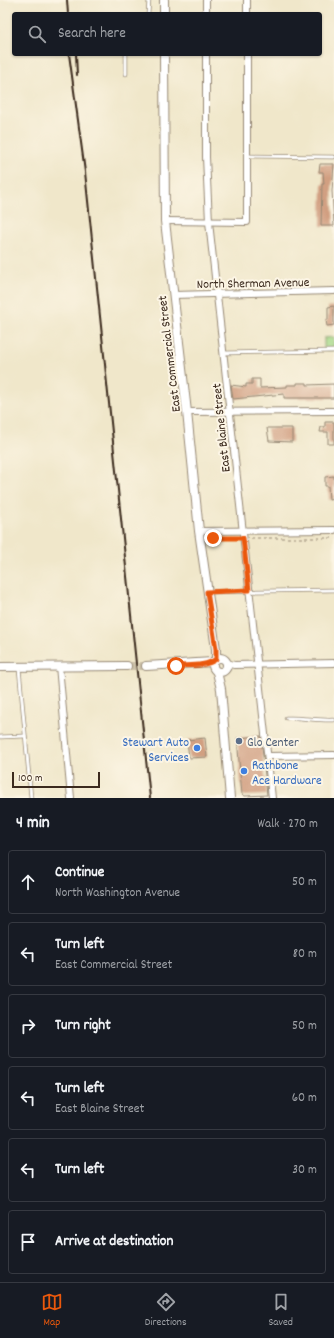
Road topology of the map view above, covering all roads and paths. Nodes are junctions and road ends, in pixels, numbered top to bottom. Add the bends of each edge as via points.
1 (149, 0) edge
2 (164, 0) edge
3 (206, 0) edge
4 (247, 0) edge
5 (148, 12) edge
6 (164, 12) edge
7 (206, 12) edge
8 (247, 12) edge
9 (126, 56) edge
10 (164, 56) edge
11 (206, 56) edge
12 (247, 56) edge
13 (126, 74) dead end
14 (247, 156) junction
15 (334, 157) edge
16 (165, 221) junction
17 (208, 222) junction
18 (334, 291) edge
19 (216, 292) junction
20 (173, 294) junction
21 (334, 351) edge
22 (222, 353) junction
23 (334, 410) edge
24 (187, 412) junction
25 (229, 412) junction
26 (334, 530) edge
27 (199, 531) junction
28 (242, 531) junction
29 (213, 538) dead end
30 (243, 538) junction
31 (334, 538) edge
32 (249, 590) junction
33 (334, 590) edge
34 (207, 592) junction
35 (334, 663) edge
36 (257, 664) junction
37 (220, 665) junction
38 (59, 666) junction
39 (127, 666) tunnel mouth
40 (146, 666) tunnel mouth
41 (0, 667) edge
42 (19, 667) junction
43 (286, 718) dead end
44 (334, 720) edge
45 (25, 736) junction
46 (0, 737) edge
47 (334, 755) edge
48 (269, 756) junction
49 (31, 798) edge
50 (71, 798) edge
51 (230, 798) edge
52 (272, 798) edge

1 - 5 lane
2 - 6 street
3 - 7 street
4 - 8 street
9 - 13 lane
10 - 16 street, East Commercial Street
11 - 17 street, East Blaine Street
12 - 14 street
14 - 15 lane
14 - 17 street via 247,222
16 - 17 street
16 - 20 street, East Commercial Street
17 - 19 street, East Blaine Street
18 - 19 street, North Sherman Avenue
19 - 20 street, North Sherman Avenue
19 - 22 street, East Blaine Street
20 - 24 street, East Commercial Street
21 - 22 lane
22 - 25 street, East Blaine Street
23 - 25 street
24 - 25 street
24 - 27 street, East Commercial Street
25 - 28 street, East Blaine Street
26 - 28 street
27 - 28 street
27 - 34 street, East Commercial Street
28 - 30 street, East Blaine Street
29 - 30 path
30 - 31 path
30 - 32 street, East Blaine Street
32 - 33 lane
32 - 34 lane
32 - 36 street, East Blaine Street
34 - 37 street, East Commercial Street
35 - 36 street
36 - 37 street
36 - 48 street, East Blaine Street
37 - 40 street
37 - 51 street, East Commercial Street
38 - 39 street
38 - 42 street
38 - 50 street
41 - 42 street
42 - 45 lane
43 - 44 lane
45 - 46 lane
45 - 49 lane
47 - 48 street
48 - 52 street, East Blaine Street

